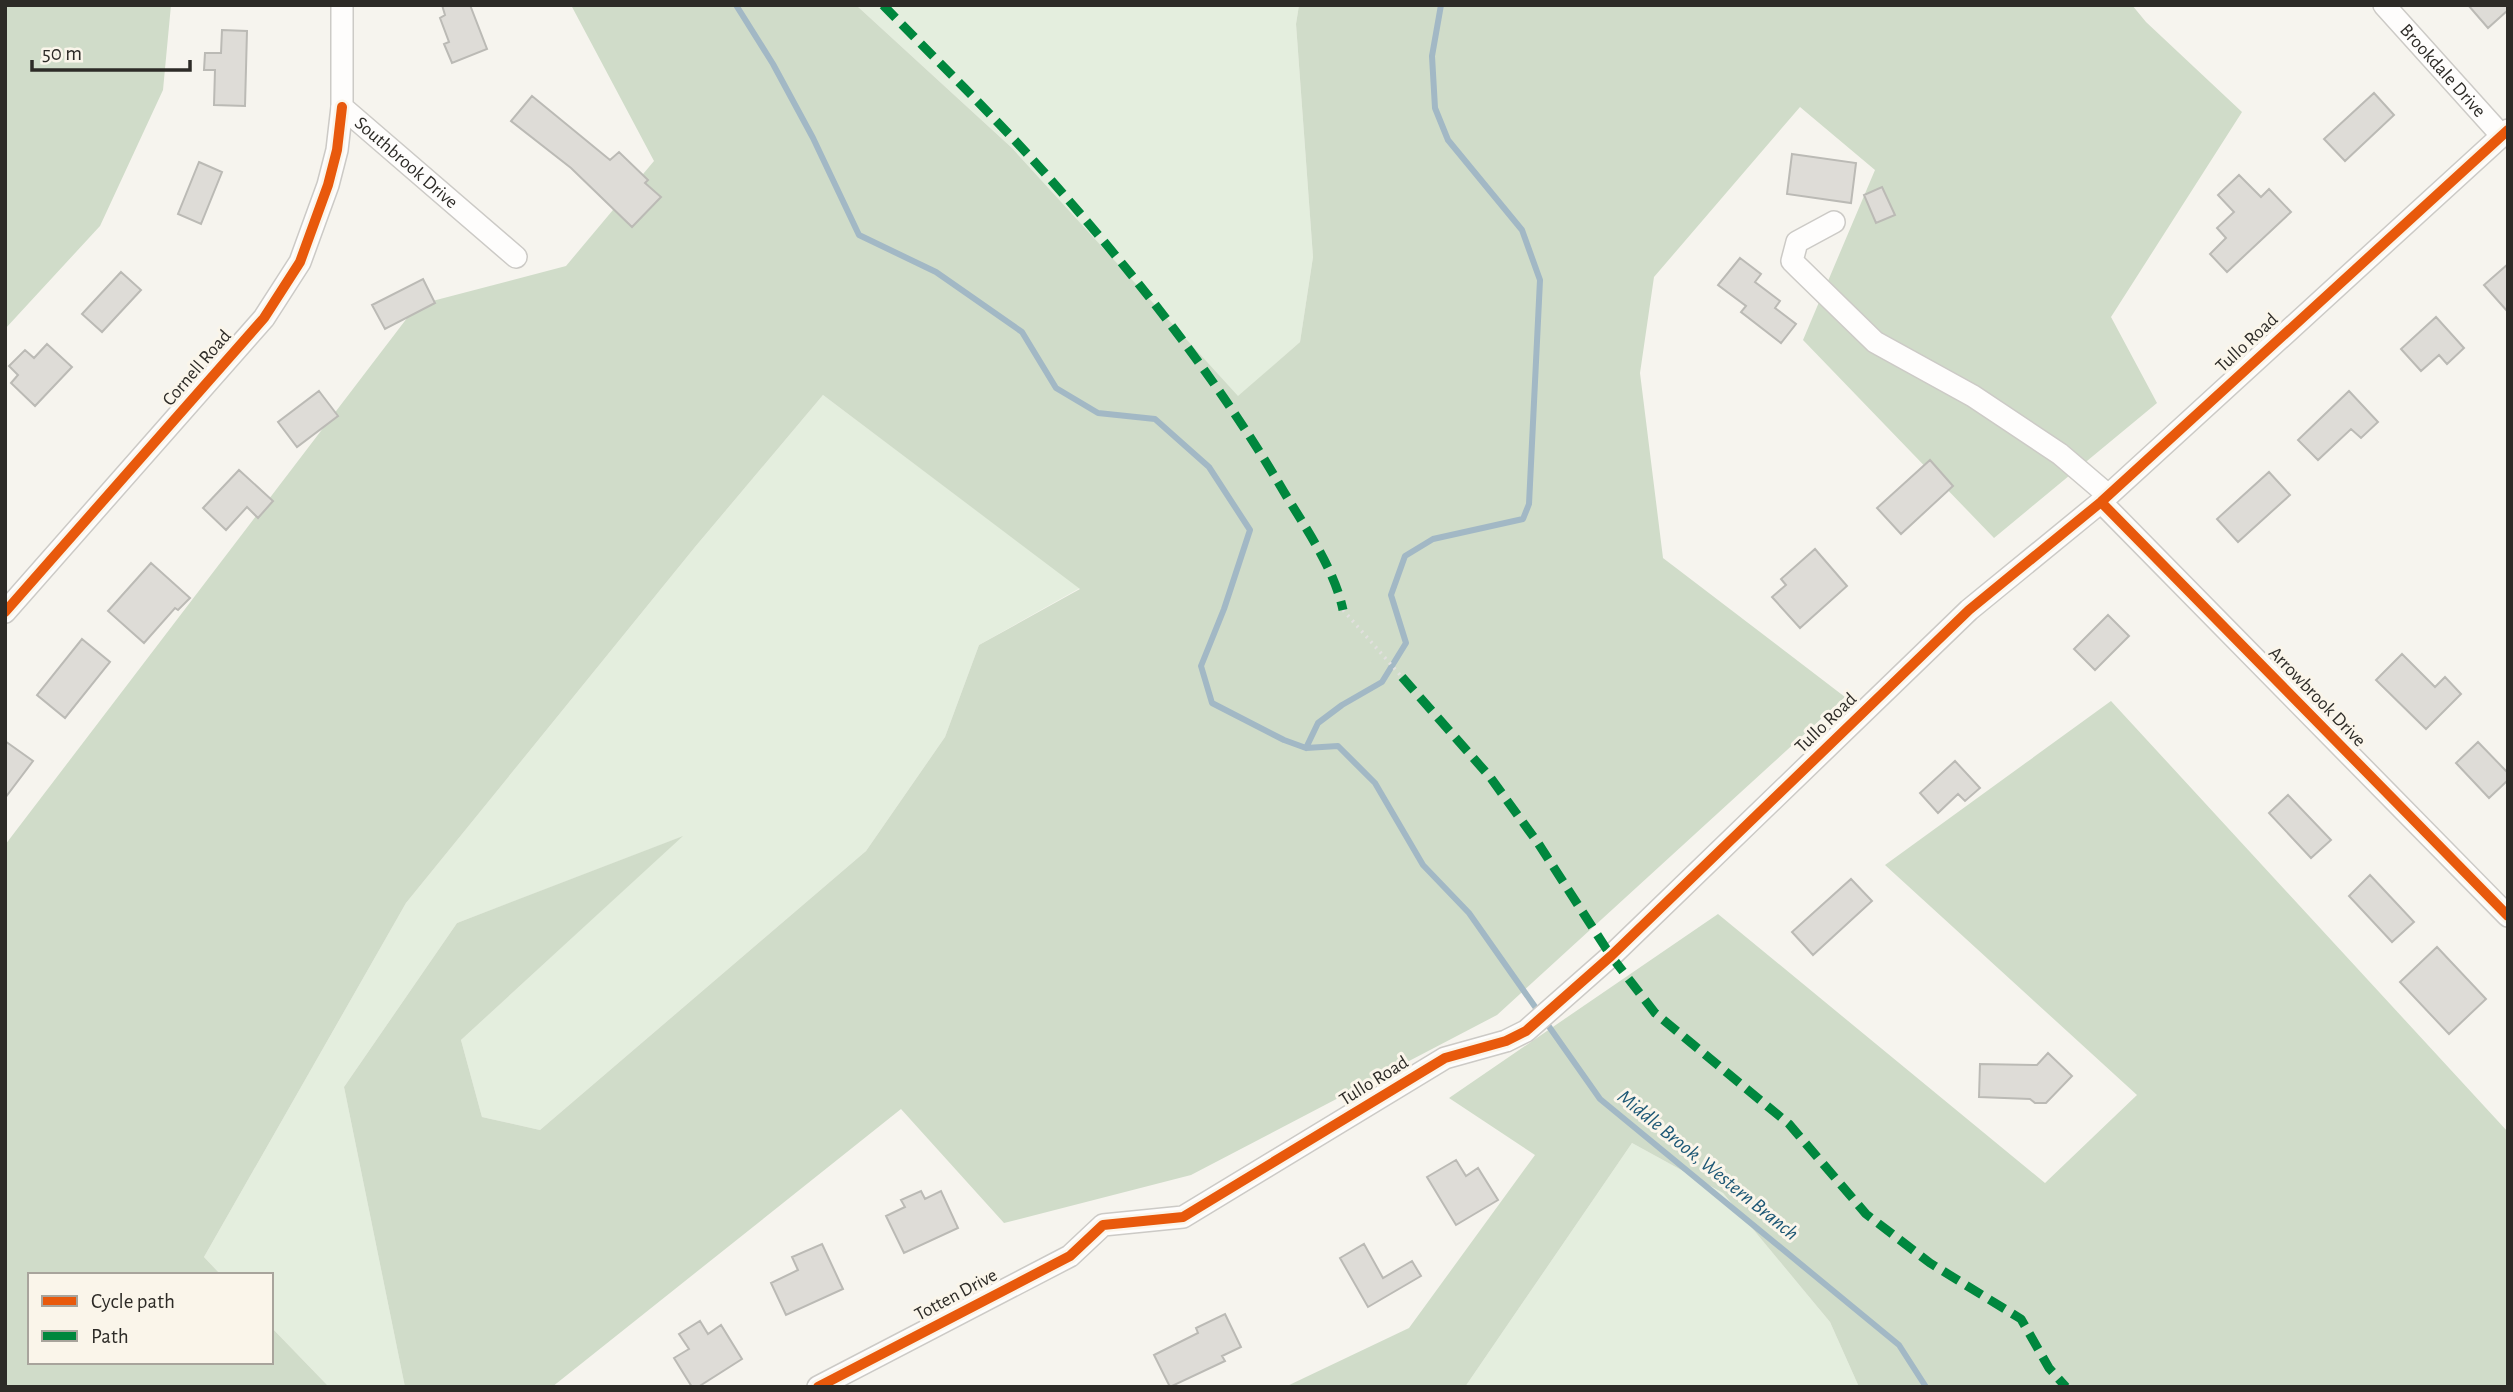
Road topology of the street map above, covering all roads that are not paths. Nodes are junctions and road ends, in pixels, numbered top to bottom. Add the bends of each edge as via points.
1 (342, 5) edge
2 (2384, 5) edge
3 (342, 107) junction
4 (2505, 133) edge
5 (1834, 222) dead end
6 (516, 257) dead end
7 (2105, 499) junction
8 (5, 612) edge
9 (2508, 916) edge
10 (1102, 1226) joint
11 (818, 1387) edge

1 - 3 street, Southbrook Drive
2 - 4 street, Brookdale Drive
3 - 6 street, Southbrook Drive
3 - 8 street, Cornell Road via 328,185 300,262 264,318
4 - 7 street, Tullo Road
5 - 7 street, Arrowbrook Drive via 1797,242 1792,261 1875,342 2060,454
7 - 9 street, Arrowbrook Drive
7 - 10 street, Tullo Road via 1969,610 1526,1031 1445,1058 1183,1217
10 - 11 street, Totten Drive via 1070,1256

